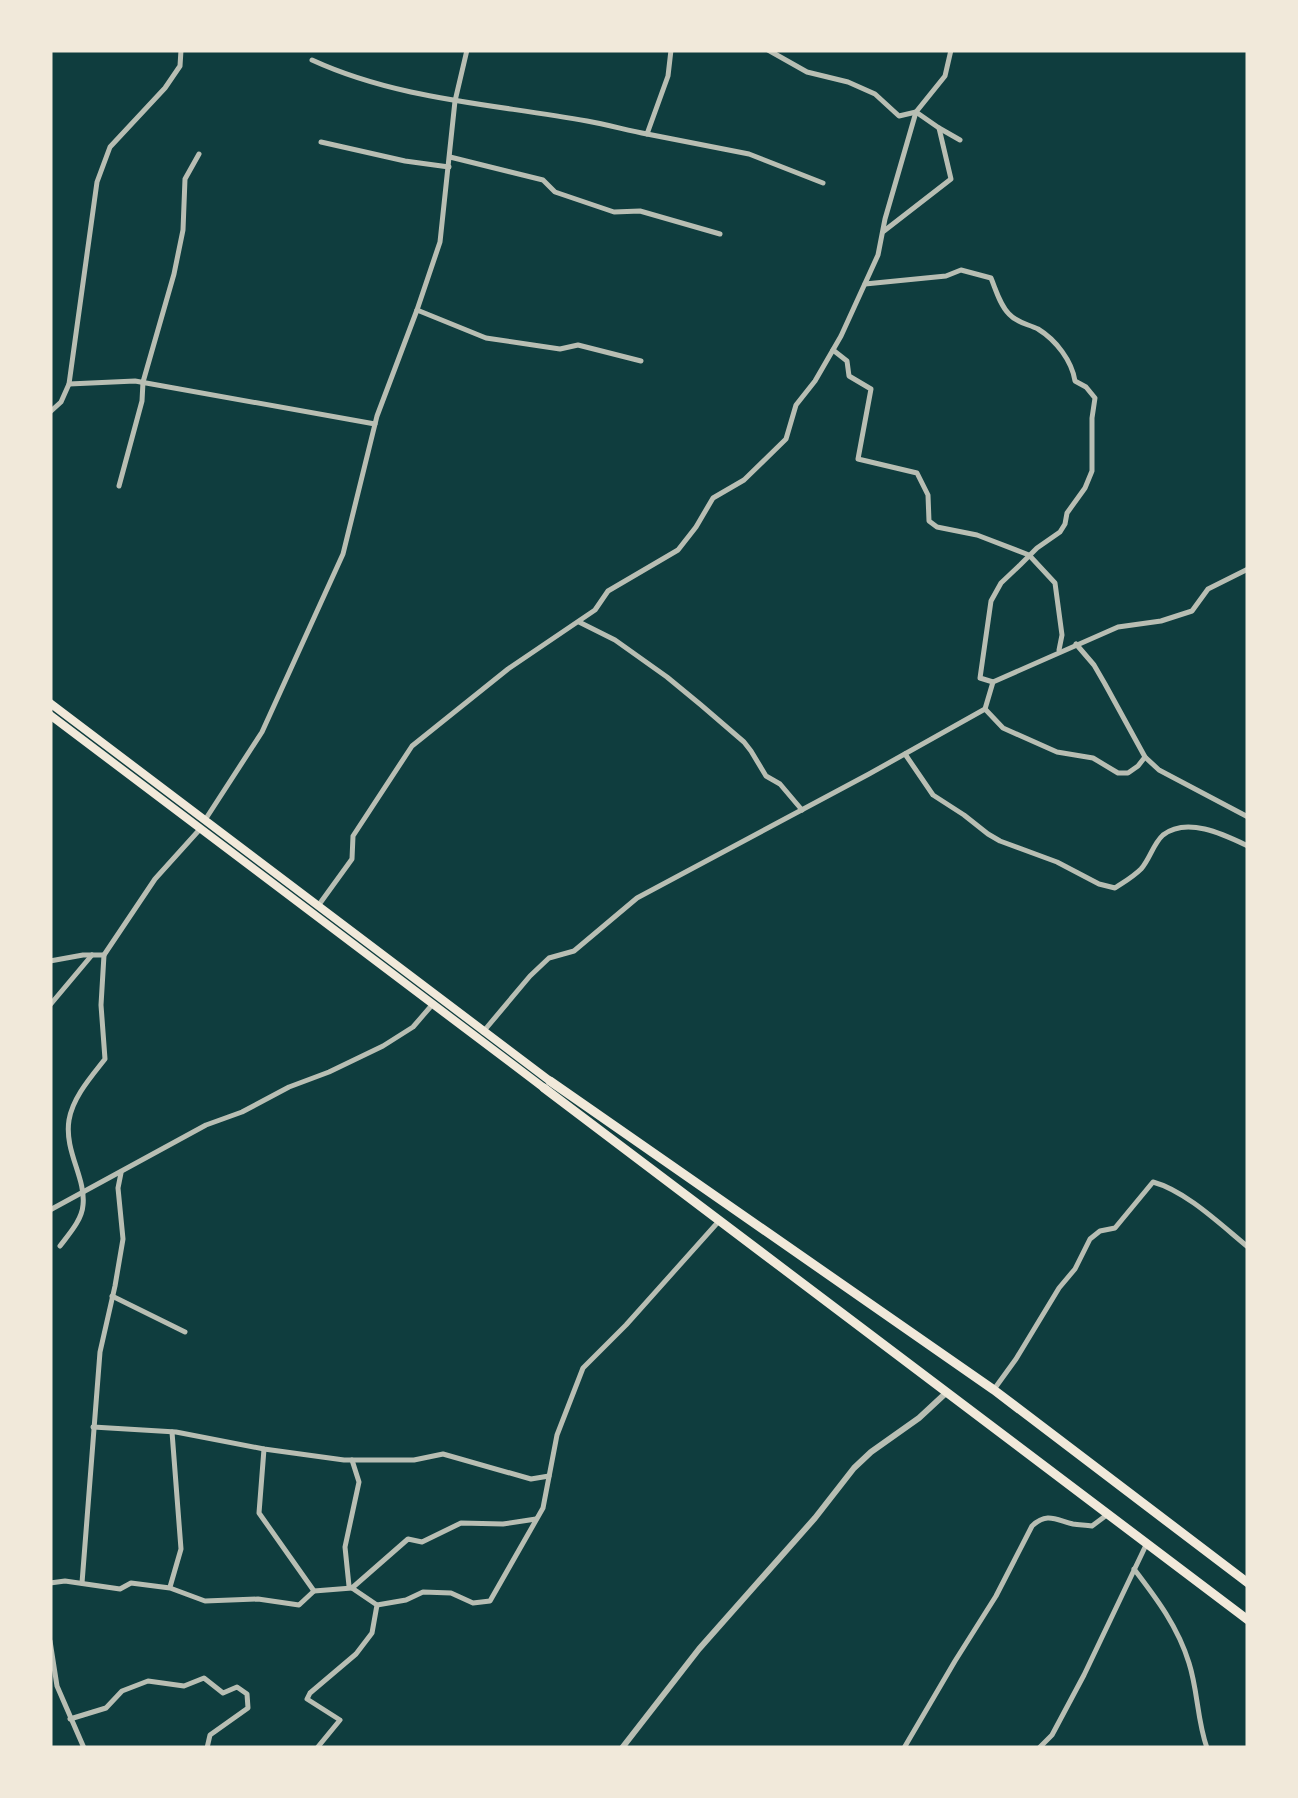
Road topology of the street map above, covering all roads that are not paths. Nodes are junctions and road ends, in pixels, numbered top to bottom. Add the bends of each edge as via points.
1 (181, 50) edge
2 (467, 50) edge
3 (672, 50) edge
4 (768, 50) edge
5 (952, 50) edge
6 (312, 60) dead end
7 (455, 101) junction
8 (916, 112) junction
9 (938, 128) junction
10 (647, 134) junction
11 (960, 140) dead end
12 (321, 142) dead end
13 (199, 154) dead end
14 (450, 157) junction
15 (449, 166) junction
16 (823, 184) dead end
17 (883, 232) junction
18 (720, 234) dead end
19 (865, 284) junction
20 (417, 310) junction
21 (833, 350) junction
22 (641, 360) dead end
23 (144, 382) junction
24 (70, 384) junction
25 (50, 412) edge
26 (374, 424) junction
27 (119, 486) dead end
28 (1030, 555) junction
29 (1248, 569) edge
30 (578, 622) junction
31 (1076, 644) junction
32 (1059, 652) junction
33 (992, 682) junction
34 (50, 703) edge
35 (986, 709) junction
36 (50, 715) edge
37 (905, 754) junction
38 (1146, 758) junction
39 (802, 810) junction
40 (1248, 817) edge
41 (203, 824) junction
42 (1248, 846) edge
43 (318, 906) junction
44 (92, 955) junction
45 (104, 956) junction
46 (50, 961) edge
47 (433, 1004) junction
48 (50, 1005) edge
49 (483, 1032) junction
50 (547, 1085) junction
51 (121, 1173) junction
52 (82, 1194) junction
53 (50, 1210) edge
54 (718, 1221) junction
55 (60, 1246) dead end
56 (1248, 1247) edge
57 (112, 1296) junction
58 (185, 1332) dead end
59 (994, 1390) junction
60 (948, 1392) junction
61 (93, 1427) junction
62 (172, 1432) junction
63 (264, 1449) junction
64 (352, 1460) junction
65 (549, 1476) junction
66 (1108, 1514) junction
67 (536, 1518) junction
68 (1147, 1543) junction
69 (1134, 1569) junction
70 (50, 1583) edge
71 (82, 1583) junction
72 (1248, 1583) edge
73 (170, 1588) junction
74 (352, 1588) junction
75 (314, 1591) junction
76 (377, 1605) junction
77 (1248, 1620) edge
78 (50, 1640) edge
79 (70, 1719) junction
80 (84, 1748) edge
81 (207, 1748) edge
82 (317, 1748) edge
83 (622, 1748) edge
84 (904, 1748) edge
85 (1039, 1748) edge
86 (1207, 1748) edge

1 - 24 street via 166,88 110,147 97,182
2 - 7 street
3 - 10 street
4 - 8 street via 807,72 874,94 899,116
5 - 8 street via 945,76
6 - 7 street via 388,88
7 - 10 street
7 - 14 street
8 - 9 street
8 - 17 street
9 - 11 street
9 - 17 street via 951,179
10 - 16 street via 749,154
12 - 15 street
13 - 23 street via 185,179 183,230
14 - 15 street
14 - 18 street via 543,180 555,192 614,212 640,212
15 - 20 street via 440,242
17 - 19 street
19 - 21 street
19 - 28 street via 961,270 991,278 1005,310 1040,330 1094,398 1092,471 1060,532
20 - 22 street via 486,338 560,349 578,345
20 - 26 street
21 - 28 street via 846,361 849,376 871,389 858,459 917,473 928,494 929,520 938,527
21 - 30 street via 796,406 786,439 744,480 713,498 678,550 608,592
23 - 24 street
23 - 26 street
23 - 27 street
24 - 25 street
26 - 41 street via 342,554 262,732
28 - 32 street via 1055,583
28 - 33 street via 991,602 980,678
29 - 31 street via 1208,589 1192,611
30 - 39 street via 678,686 744,742 766,776
30 - 43 street via 508,668 412,746 353,836 352,859
31 - 32 street
31 - 38 street
32 - 33 street
33 - 35 street
34 - 41 highway
35 - 37 street
35 - 38 street via 1003,728 1118,772 1128,773
36 - 41 highway
37 - 39 street
37 - 42 street via 932,796 988,834 1099,884 1115,888 1136,874 1174,829 1208,830
38 - 40 street
39 - 49 street via 637,898 574,950 549,958
41 - 43 highway
41 - 45 street via 155,879
41 - 47 highway
43 - 49 highway
44 - 45 street
44 - 46 street
44 - 48 street
45 - 52 street via 105,1059 69,1119
47 - 50 highway
47 - 51 street via 383,1046 206,1125
49 - 50 highway
50 - 54 highway
50 - 59 highway
51 - 52 street
51 - 57 street via 123,1239
52 - 53 street
52 - 55 street via 81,1213
54 - 60 highway
54 - 65 street via 583,1368
56 - 59 street via 1153,1182 1116,1228 1090,1239
57 - 58 street
57 - 61 street
59 - 72 highway
60 - 66 highway
60 - 83 street via 854,1468
61 - 62 street
61 - 71 street
62 - 63 street
62 - 73 street via 181,1550
63 - 64 street
63 - 75 street via 259,1514
64 - 65 street via 443,1454 531,1479
64 - 74 street via 359,1482 345,1548
65 - 67 street
66 - 68 highway
66 - 84 street via 1092,1526 1053,1516 1032,1526
67 - 74 street via 460,1523 422,1542 408,1539
67 - 76 street via 490,1600 473,1604 451,1593 423,1592
68 - 69 street
68 - 77 highway
69 - 85 street via 1084,1675
69 - 86 street via 1177,1630
70 - 71 street
71 - 73 street
73 - 75 street via 205,1600 298,1605
74 - 75 street
74 - 76 street
76 - 82 street via 372,1633 307,1699 340,1720
78 - 79 street
79 - 80 street
79 - 81 street via 106,1708 122,1691 148,1681 184,1686 204,1678 223,1692 236,1688 247,1694 248,1708 210,1734

